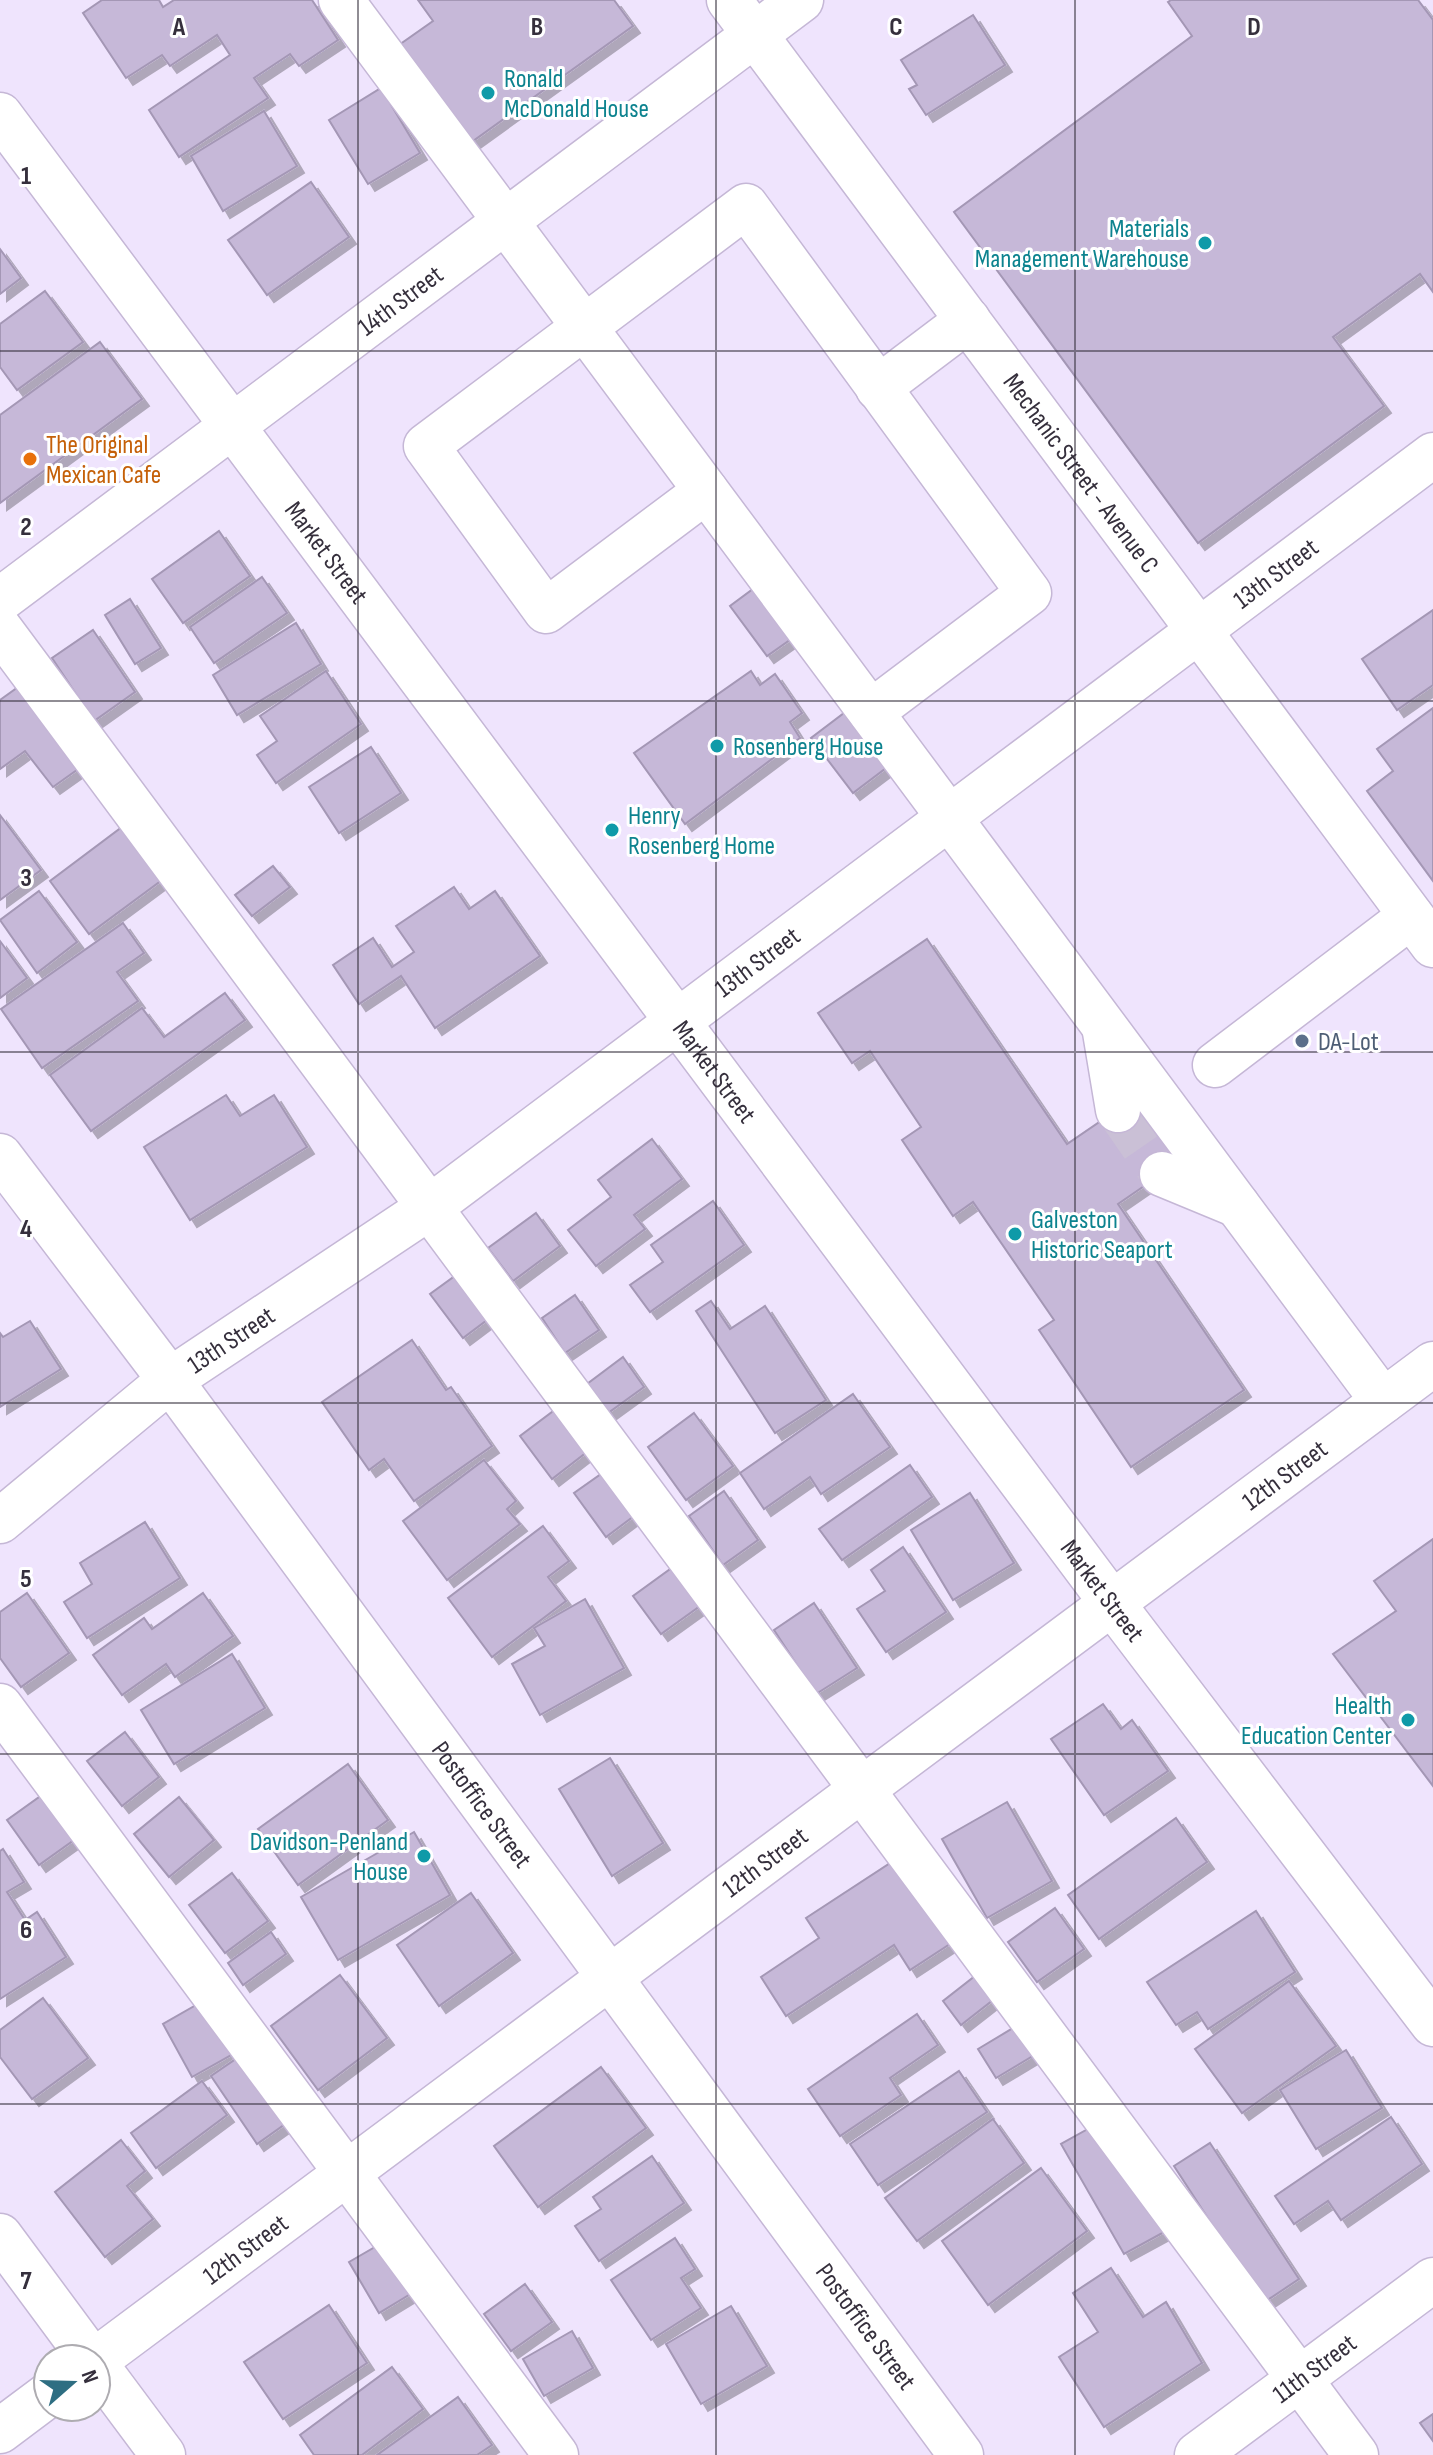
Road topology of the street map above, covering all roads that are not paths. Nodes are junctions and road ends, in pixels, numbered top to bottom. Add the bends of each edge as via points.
1 (341, 0) edge
2 (801, 0) edge
3 (742, 17) edge
4 (0, 115) edge
5 (505, 221) junction
6 (968, 320) junction
7 (585, 329) junction
8 (878, 388) junction
9 (232, 426) junction
10 (1433, 455) edge
11 (706, 491) junction
12 (0, 600) edge
13 (0, 629) edge
14 (1199, 630) junction
15 (871, 712) junction
16 (949, 818) junction
17 (1422, 930) edge
18 (678, 1022) junction
19 (1104, 1026) junction
20 (1215, 1065) dead end
21 (1118, 1110) tunnel mouth
22 (0, 1156) edge
23 (1162, 1174) tunnel mouth
24 (1238, 1206) junction
25 (430, 1207) junction
26 (1433, 1364) edge
27 (170, 1380) junction
28 (1383, 1401) junction
29 (0, 1521) edge
30 (1112, 1603) junction
31 (0, 1706) edge
32 (862, 1789) junction
33 (611, 1978) junction
34 (1433, 2024) edge
35 (346, 2173) junction
36 (0, 2236) edge
37 (1433, 2280) edge
38 (80, 2343) edge
39 (112, 2348) edge
40 (1300, 2379) junction
41 (112, 2386) edge
42 (32, 2407) edge
43 (0, 2431) edge
44 (163, 2455) edge
45 (556, 2455) edge
46 (961, 2455) edge
47 (1197, 2455) edge
48 (1356, 2455) edge

1 - 5 street
2 - 3 street, 14th Street
3 - 5 street, 14th Street
3 - 6 street, Mechanic Street - Avenue C
4 - 9 street, Market Street
5 - 7 street
5 - 9 street, 14th Street
6 - 8 street
6 - 14 street, Mechanic Street - Avenue C
7 - 8 street via 746,206
7 - 11 street
7 - 11 street via 426,446 546,611
8 - 15 street via 1029,593
9 - 12 street, 14th Street
9 - 18 street, Market Street
10 - 14 street, 13th Street
11 - 15 street
13 - 25 street
14 - 16 street, 13th Street
14 - 17 street, Mechanic Street - Avenue C
15 - 16 street
16 - 18 street, 13th Street
16 - 19 street
17 - 20 street
18 - 25 street, 13th Street
18 - 30 street, Market Street
19 - 21 street
19 - 24 street
22 - 27 street, Postoffice Street
23 - 24 street
24 - 28 street
25 - 27 street, 13th Street
25 - 32 street
26 - 28 street, 12th Street
27 - 29 street, 13th Street
27 - 33 street, Postoffice Street
28 - 30 street, 12th Street
30 - 32 street, 12th Street
30 - 34 street, Market Street
31 - 35 street
32 - 33 street, 12th Street
32 - 40 street
33 - 35 street, 12th Street
33 - 46 street, Postoffice Street
35 - 39 street, 12th Street
35 - 45 street
36 - 38 street
37 - 40 street, 11th Street
40 - 47 street, 11th Street
40 - 48 street
41 - 44 street
42 - 43 street

